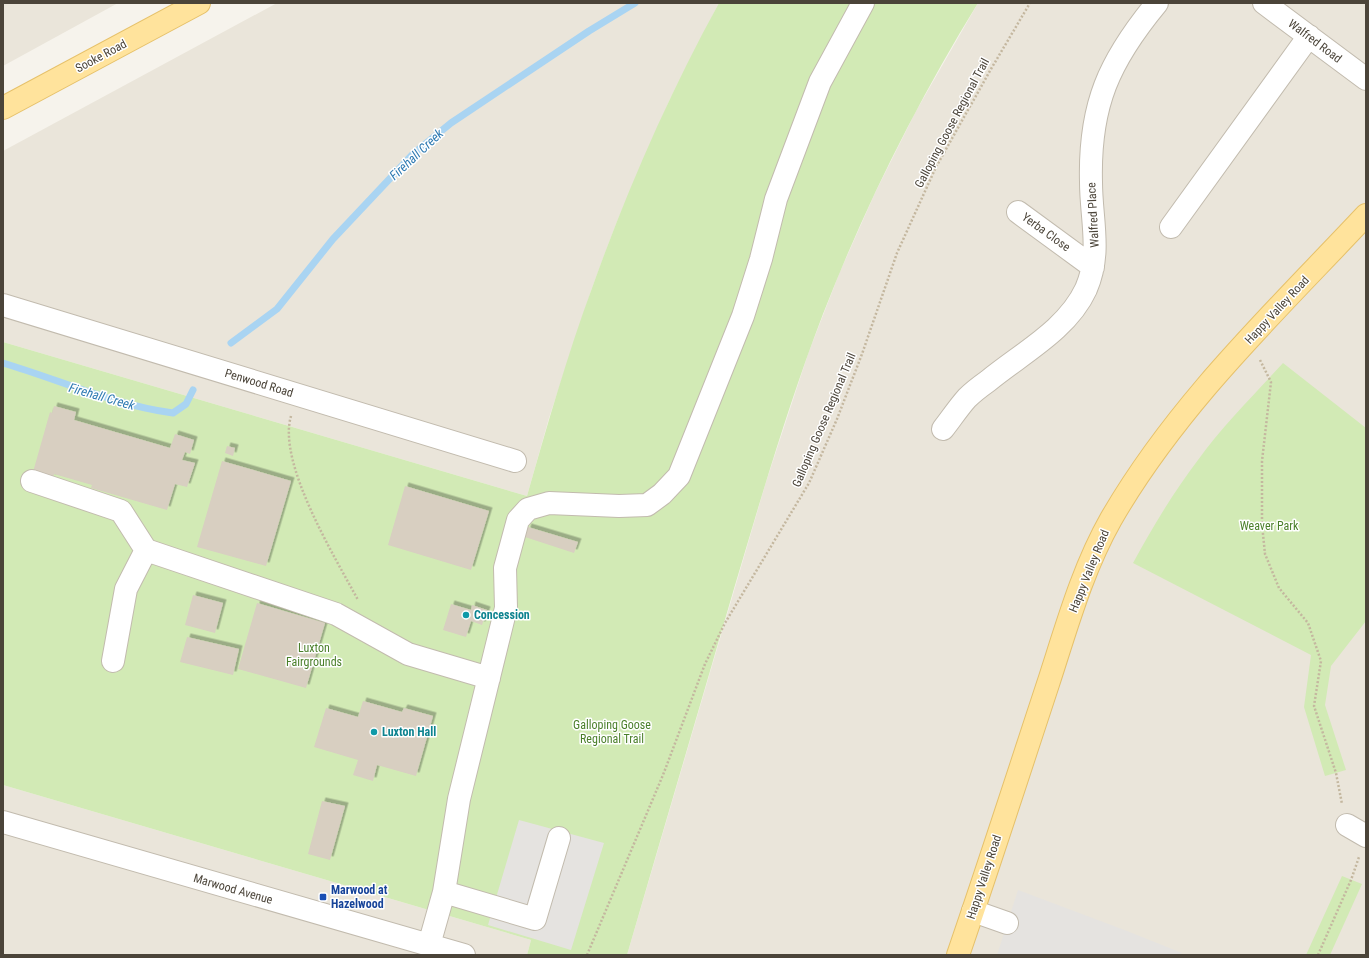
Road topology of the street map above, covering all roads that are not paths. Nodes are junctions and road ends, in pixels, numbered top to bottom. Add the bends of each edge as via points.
1 (199, 3) edge
2 (863, 3) edge
3 (1157, 3) edge
4 (1264, 3) edge
5 (1309, 36) junction
6 (1366, 78) edge
7 (3, 108) edge
8 (1018, 212) dead end
9 (1366, 215) edge
10 (1171, 227) dead end
11 (1093, 266) junction
12 (3, 305) edge
13 (943, 429) dead end
14 (515, 461) dead end
15 (32, 481) dead end
16 (146, 550) junction
17 (113, 661) dead end
18 (489, 678) junction
19 (3, 822) edge
20 (1347, 824) road end
21 (1366, 836) edge
22 (559, 838) dead end
23 (444, 892) junction
24 (973, 911) junction
25 (1008, 923) dead end
26 (429, 945) junction
27 (464, 955) edge
28 (958, 955) edge

1 - 7 main road, Sooke Road
2 - 18 street via 820,82 776,199 743,316 679,476 647,505 549,502 528,509 518,520 505,568 506,608
3 - 11 street, Walfred Place via 1133,32 1114,64 1098,105 1092,135 1090,182 1096,246
4 - 5 street, Walfred Road
5 - 6 street, Walfred Road
5 - 10 street
8 - 11 street, Yerba Close
9 - 24 main road, Happy Valley Road via 1224,365 1173,425 1110,520 1092,556 1068,624
11 - 13 street, Walfred Place via 1086,289 1074,310 1052,332 967,398
12 - 14 street, Penwood Road
15 - 16 street via 121,511
16 - 17 street via 126,588
16 - 18 street via 336,614 408,654
18 - 23 street via 459,799
19 - 26 street, Marwood Avenue
20 - 21 street
22 - 23 street via 535,920
23 - 26 street
24 - 25 street
24 - 28 main road, Happy Valley Road
26 - 27 street, Marwood Avenue

